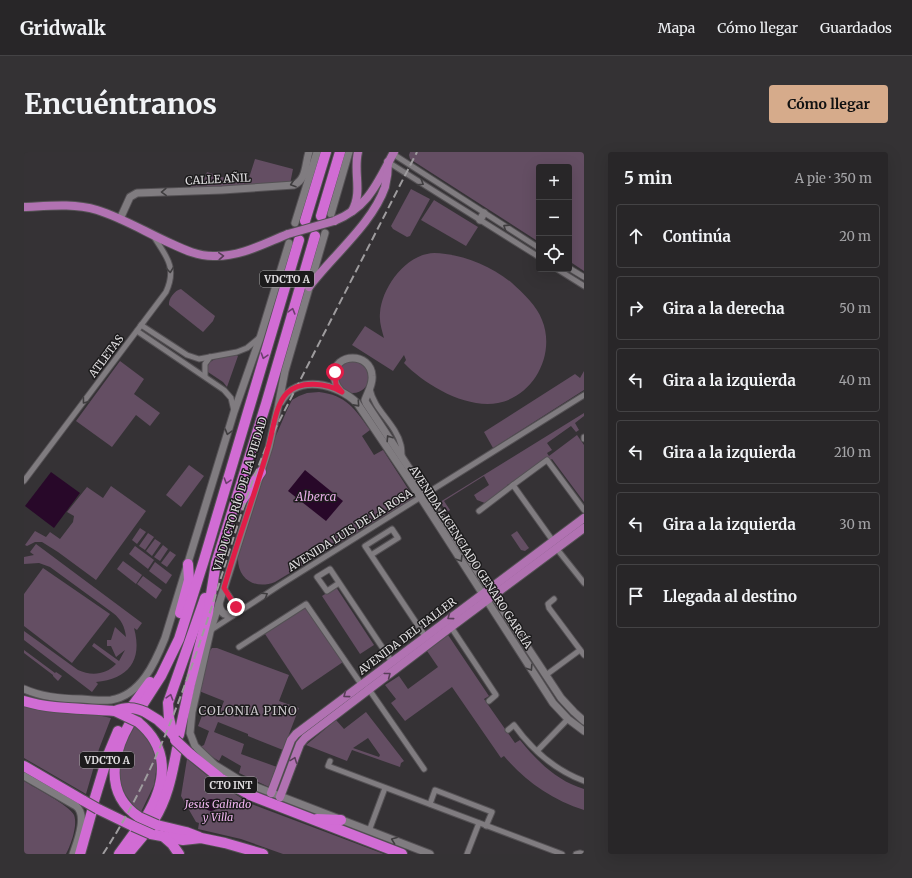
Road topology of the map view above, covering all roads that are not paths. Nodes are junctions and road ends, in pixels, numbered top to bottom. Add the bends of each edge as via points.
1 (309, 152) edge
2 (317, 152) edge
3 (326, 152) edge
4 (340, 152) edge
5 (349, 152) edge
6 (358, 152) edge
7 (393, 153) edge
8 (388, 162) junction
9 (24, 208) edge
10 (350, 214) junction
11 (482, 216) junction
12 (328, 217) junction
13 (120, 219) junction
14 (300, 222) joint
15 (325, 233) dead end
16 (154, 236) junction
17 (315, 236) dead end
18 (294, 242) joint
19 (536, 246) edge
20 (536, 255) edge
21 (572, 270) edge
22 (563, 272) edge
23 (584, 277) edge
24 (584, 286) edge
25 (309, 287) junction
26 (141, 325) junction
27 (137, 331) junction
28 (260, 338) junction
29 (211, 356) junction
30 (205, 376) junction
31 (342, 392) junction
32 (584, 395) edge
33 (278, 408) junction
34 (234, 412) junction
35 (261, 472) junction
36 (24, 481) edge
37 (513, 485) junction
38 (424, 496) junction
39 (584, 510) edge
40 (479, 511) dead end
41 (584, 518) edge
42 (230, 519) junction
43 (584, 528) edge
44 (553, 541) junction
45 (557, 549) junction
46 (371, 555) junction
47 (216, 563) junction
48 (188, 564) junction
49 (339, 583) junction
50 (584, 583) edge
51 (224, 588) junction
52 (491, 592) junction
53 (484, 597) junction
54 (554, 599) dead end
55 (219, 604) junction
56 (235, 613) junction
57 (450, 627) junction
58 (210, 632) junction
59 (425, 636) junction
60 (179, 639) junction
61 (239, 647) dead end
62 (580, 650) junction
63 (412, 651) junction
64 (584, 655) edge
65 (196, 661) junction
66 (392, 662) junction
67 (546, 675) junction
68 (363, 683) junction
69 (24, 689) edge
70 (369, 689) junction
71 (561, 698) junction
72 (24, 701) edge
73 (489, 701) dead end
74 (553, 703) junction
75 (136, 715) junction
76 (568, 719) junction
77 (584, 721) edge
78 (508, 730) dead end
79 (584, 731) edge
80 (176, 740) junction
81 (537, 752) junction
82 (330, 761) dead end
83 (24, 766) edge
84 (424, 769) dead end
85 (24, 776) edge
86 (584, 782) edge
87 (385, 788) junction
88 (271, 793) junction
89 (280, 797) junction
90 (430, 804) junction
91 (92, 806) junction
92 (308, 818) junction
93 (341, 820) junction
94 (478, 823) junction
95 (145, 826) junction
96 (486, 826) junction
97 (370, 830) junction
98 (164, 837) junction
99 (201, 838) junction
100 (130, 852) edge
101 (73, 854) edge
102 (80, 854) edge
103 (119, 854) edge
104 (179, 854) edge
105 (262, 854) edge
106 (402, 854) edge
107 (430, 854) edge
108 (467, 854) edge
109 (562, 854) edge
110 (576, 854) edge
111 (584, 854) edge

1 -> 13 main road, CALLE AÑIL via 304,176 294,185 137,193 130,197
2 - 14 main road
3 - 14 highway
4 - 12 highway
5 - 12 main road
6 - 10 main road via 358,196
7 - 8 main road
7 - 11 street
8 - 10 main road via 362,205
8 -> 11 street
8 - 25 main road via 385,185 373,210
9 - 13 main road via 79,206
10 - 12 main road
19 -> 11 street
11 - 20 street
16 -> 12 main road, bridge via 190,252 212,256 241,253
13 - 16 main road
15 - 25 main road, VIADUCTO RÍO DE LA PIEDAD
16 -> 26 street, ATLETAS via 166,255 171,267 171,276 166,292
42 -> 17 highway, VIADUCTO RÍO DE LA PIEDAD / VDCTO A
18 - 28 main road, VIADUCTO RÍO DE LA PIEDAD
18 -> 60 highway, VIADUCTO RÍO DE LA PIEDAD / VDCTO A via 204,560
21 - 23 street
22 - 24 street
25 - 33 main road, VIADUCTO RÍO DE LA PIEDAD via 285,371
26 - 27 street, ATLETAS
26 - 29 street via 191,357 204,359
27 - 30 street
27 -> 36 street, ATLETAS
28 - 29 street via 237,352
28 - 34 main road, VIADUCTO RÍO DE LA PIEDAD
29 - 30 street via 205,364
30 - 34 street via 228,394
31 - 33 main road, AVENIDA LICENCIADO GENARO GARCÍA via 324,385 301,386 288,392
31 -> 38 main road, AVENIDA LICENCIADO GENARO GARCÍA via 355,401 363,411
38 -> 31 main road, AVENIDA LICENCIADO GENARO GARCÍA via 403,458 366,403 372,377 365,361 358,358 344,359 335,368 335,381
32 - 38 street, AVENIDA LUIS DE LA ROSA
33 - 35 main road, VIADUCTO RÍO DE LA PIEDAD
34 -> 48 main road, VIADUCTO RÍO DE LA PIEDAD
35 - 42 highway
35 - 51 main road, VIADUCTO RÍO DE LA PIEDAD
37 - 39 street via 547,460
37 - 40 street
37 - 44 street
38 - 52 main road, AVENIDA LICENCIADO GENARO GARCÍA
38 -> 53 main road, AVENIDA LICENCIADO GENARO GARCÍA
56 -> 38 street, AVENIDA LUIS DE LA ROSA
41 - 44 main road, AVENIDA DEL TALLER
42 - 47 highway, VIADUCTO RÍO DE LA PIEDAD / VDCTO A
43 - 45 main road, AVENIDA DEL TALLER
44 - 52 main road, AVENIDA DEL TALLER
45 - 50 street
45 - 52 main road, AVENIDA DEL TALLER
46 - 46 street via 398,538 392,529 365,546
46 - 59 street
47 - 65 highway, VIADUCTO RÍO DE LA PIEDAD / VDCTO A
80 -> 47 highway via 169,718 168,703
48 - 60 highway via 188,580 176,630
48 - 69 main road, VIADUCTO RÍO DE LA PIEDAD via 158,658 137,686 122,697 111,700 60,698
49 - 49 street via 326,591 317,577 330,569
49 - 66 street
51 - 55 main road, VIADUCTO RÍO DE LA PIEDAD
51 - 56 street
52 - 53 main road, AVENIDA DEL TALLER
52 - 67 main road, AVENIDA LICENCIADO GENARO GARCÍA
53 - 57 main road, AVENIDA DEL TALLER
53 -> 59 main road, AVENIDA DEL TALLER
53 -> 74 main road, AVENIDA LICENCIADO GENARO GARCÍA
54 - 62 street via 548,604 549,608
55 - 56 main road via 220,609 228,616
55 - 58 main road, VIADUCTO RÍO DE LA PIEDAD
56 - 58 street, AVENIDA LUIS DE LA ROSA
57 - 63 main road, AVENIDA DEL TALLER
57 - 73 street via 496,695
58 - 65 highway
58 - 88 main road, VIADUCTO RÍO DE LA PIEDAD / CTO INT via 192,712 192,739 203,755 226,772 244,783
59 - 63 main road, AVENIDA DEL TALLER
60 - 75 highway, VIADUCTO RÍO DE LA PIEDAD via 161,676
61 - 68 street via 306,604
62 - 64 street
62 - 67 street
63 - 66 main road, AVENIDA DEL TALLER
70 -> 63 main road, AVENIDA DEL TALLER
65 - 80 highway, VIADUCTO RÍO DE LA PIEDAD / VDCTO A
66 - 68 main road, AVENIDA DEL TALLER
67 - 71 main road, AVENIDA LICENCIADO GENARO GARCÍA
68 - 70 street
68 -> 88 main road, AVENIDA DEL TALLER via 293,736
70 - 84 street
89 -> 70 main road, AVENIDA DEL TALLER via 302,740
71 - 74 main road
71 - 77 main road, AVENIDA LICENCIADO GENARO GARCÍA
72 - 75 highway, bridge via 44,706
74 - 76 main road, AVENIDA LICENCIADO GENARO GARCÍA
75 - 80 highway, CTO INT
75 - 91 highway, VDCTO A via 112,744
75 - 95 highway via 154,740 162,763 159,790
75 - 95 highway via 122,737 114,768 118,789 125,804
76 - 79 main road, AVENIDA LICENCIADO GENARO GARCÍA
76 - 81 street
78 - 81 street via 514,725
80 - 92 highway, CTO INT, bridge via 212,772 240,790
80 - 95 highway, VIADUCTO RÍO DE LA PIEDAD / VDCTO A via 168,792 162,806
81 - 86 street via 559,769
82 - 87 street via 328,766
83 - 91 highway
85 - 101 main road via 76,806 81,812 82,821
87 - 90 street
87 - 97 street
88 - 89 main road, CTO INT
89 - 93 main road, CTO INT
90 - 94 street
90 - 96 street via 435,790 492,812
91 - 95 highway
91 - 102 highway, VDCTO A
92 - 93 highway
92 - 106 highway, CTO INT
93 - 97 main road, CTO INT
94 - 96 street
94 - 108 street
95 - 98 highway
95 - 99 highway via 186,832
95 - 100 highway, VIADUCTO RÍO DE LA PIEDAD / VDCTO A
95 - 103 highway
96 - 109 street
107 -> 97 main road, CTO INT
98 - 99 highway via 184,840
98 - 104 highway
99 - 105 highway
110 - 111 street

